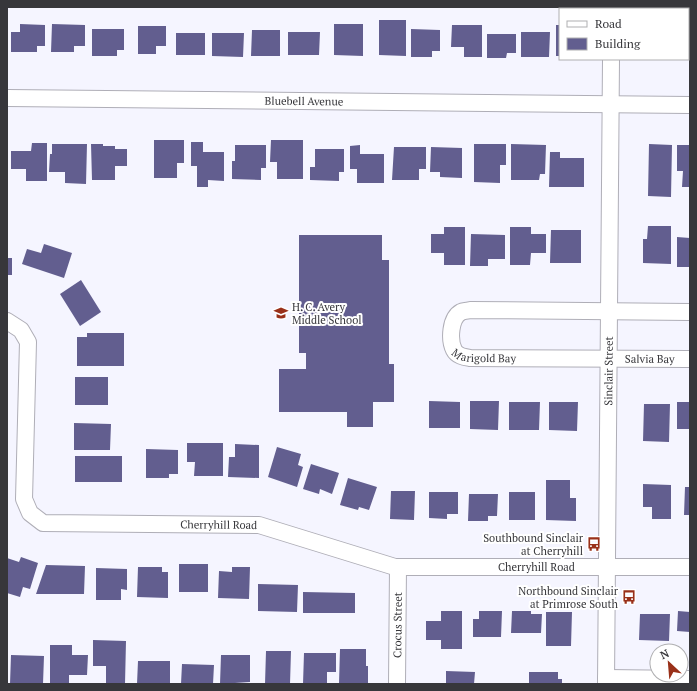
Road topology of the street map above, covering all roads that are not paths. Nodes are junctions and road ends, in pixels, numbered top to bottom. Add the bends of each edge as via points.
1 (611, 60) edge
2 (7, 98) edge
3 (606, 104) junction
4 (690, 105) edge
5 (609, 311) junction
6 (690, 312) edge
7 (7, 321) edge
8 (608, 358) junction
9 (690, 359) edge
10 (398, 567) junction
11 (607, 567) junction
12 (690, 567) edge
13 (690, 679) edge
14 (606, 681) edge
15 (397, 684) edge

1 - 3 street, Sinclair Street
2 - 3 street, Bluebell Avenue
3 - 4 street, Bluebell Avenue
3 - 5 street, Sinclair Street
5 - 6 street
5 - 8 street, Sinclair Street
5 - 8 street, Marigold Bay via 470,310 460,312 452,326 454,351 470,358
7 - 10 street, Cherryhill Road via 21,330 28,342 24,498 30,513 43,523 260,525
8 - 9 street, Salvia Bay
8 - 11 street, Sinclair Street
10 - 11 street, Cherryhill Road
10 - 15 street, Crocus Street
11 - 12 street, Cherryhill Road
11 - 14 street, Sinclair Street
13 - 14 street

